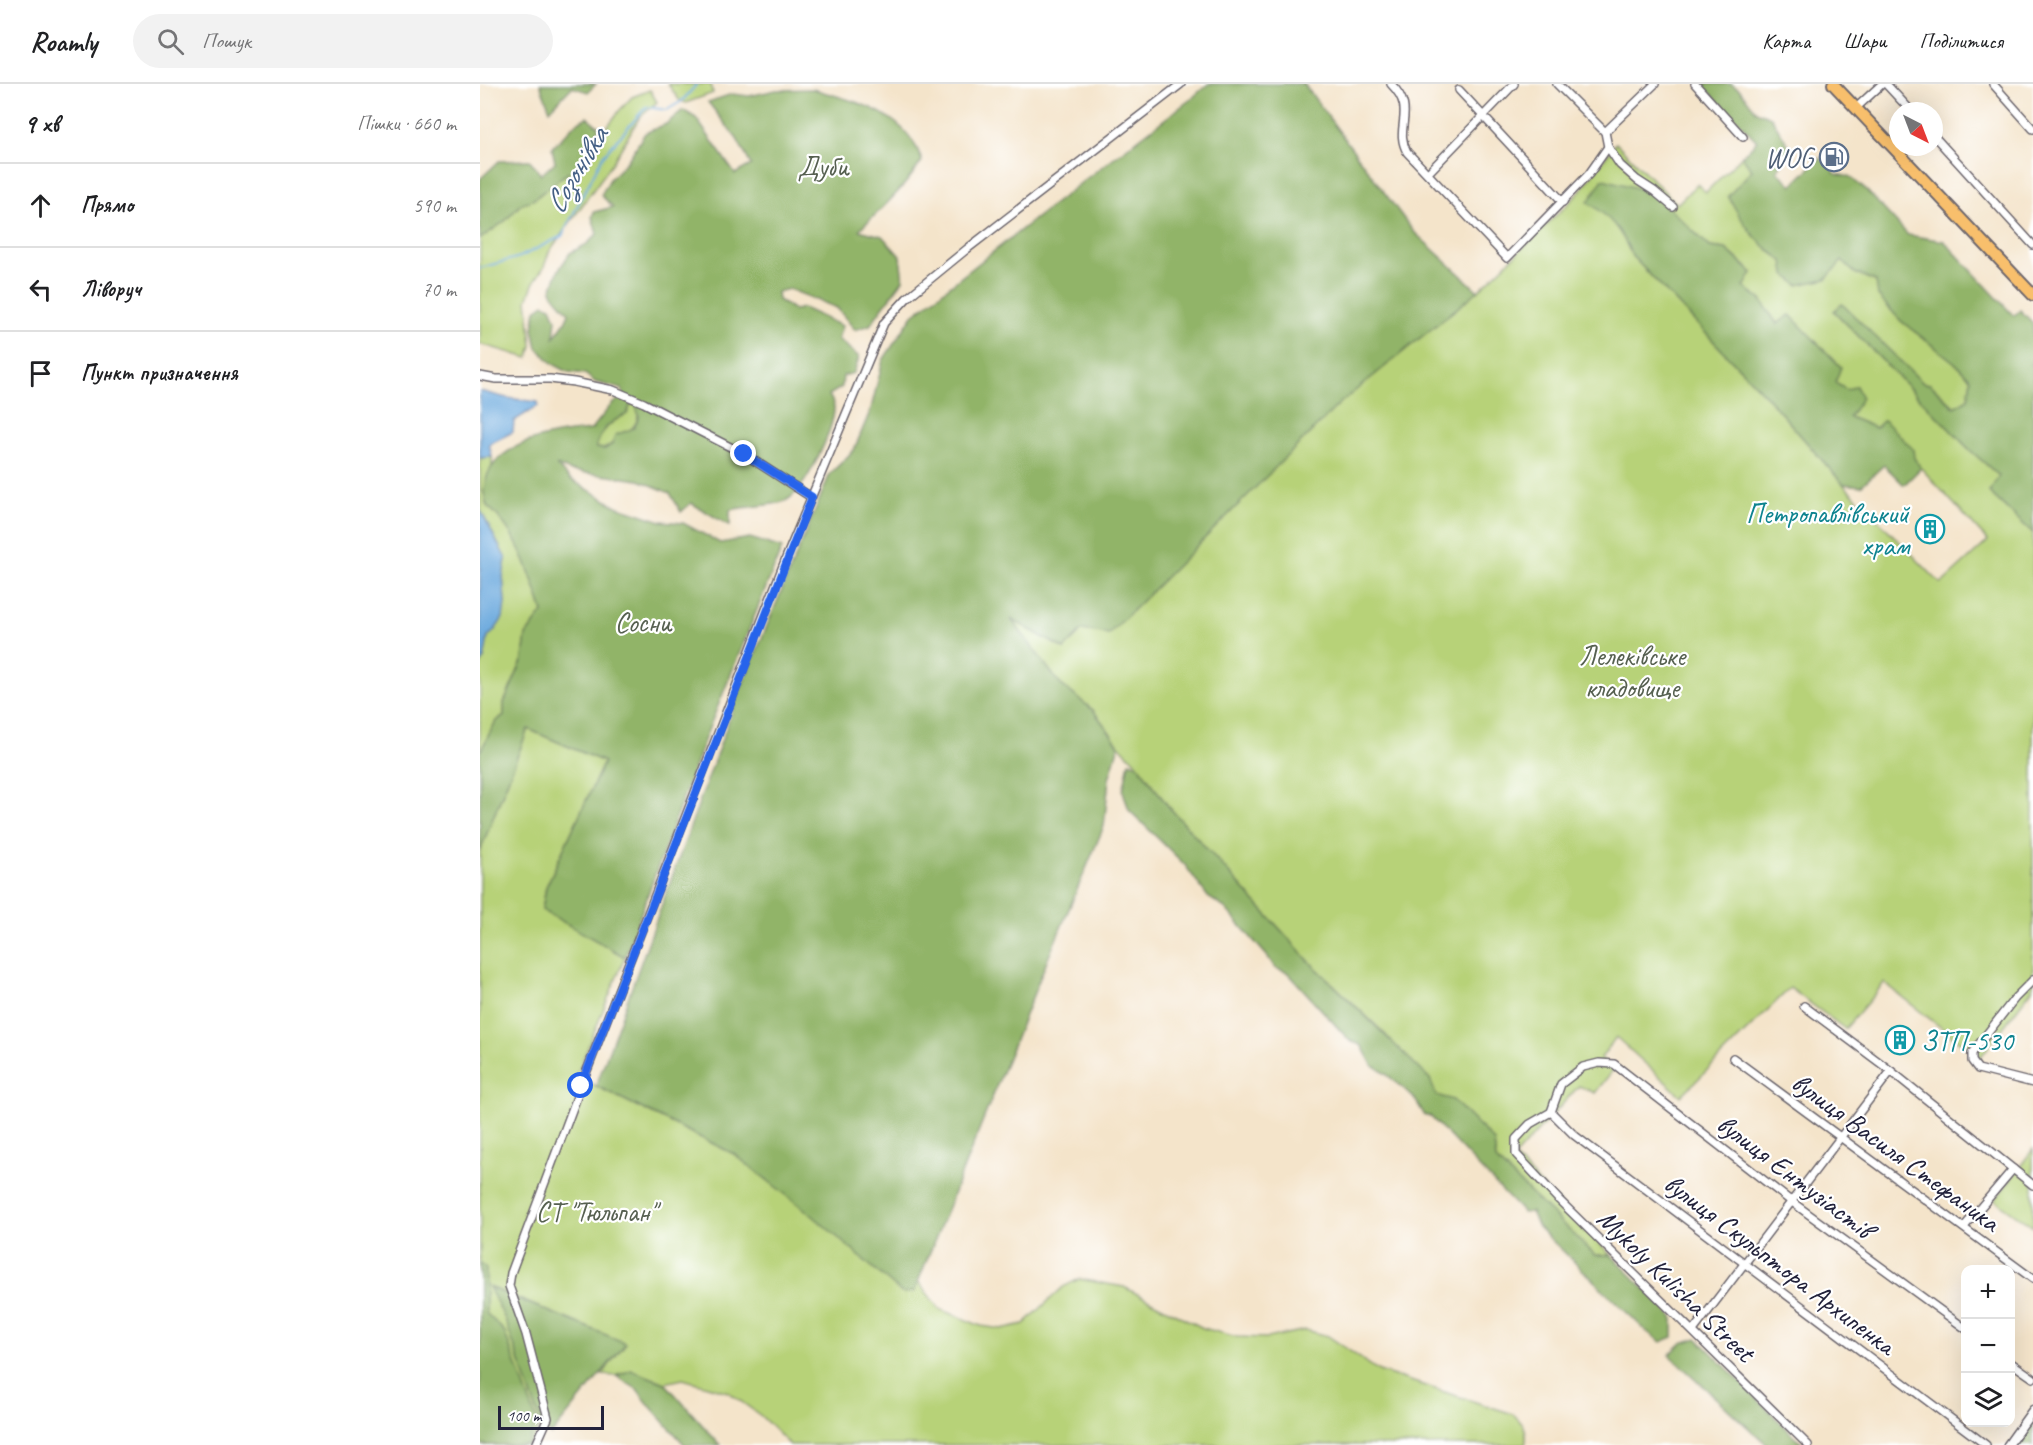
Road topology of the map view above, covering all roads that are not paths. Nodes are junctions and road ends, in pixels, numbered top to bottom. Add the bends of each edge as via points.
1 (1181, 84) edge
2 (1391, 84) edge
3 (1514, 84) edge
4 (1557, 84) edge
5 (1656, 84) edge
6 (1695, 84) edge
7 (1833, 84) edge
8 (1884, 84) edge
9 (1993, 84) edge
10 (1459, 90) dead end
11 (1902, 102) edge
12 (1856, 108) junction
13 (1484, 117) junction
14 (2033, 129) edge
15 (1605, 132) junction
16 (1743, 136) dead end
17 (1943, 146) edge
18 (1608, 147) junction
19 (1428, 173) junction
20 (1563, 202) junction
21 (1673, 207) dead end
22 (2033, 245) edge
23 (2033, 295) edge
24 (480, 376) edge
25 (812, 497) junction
26 (2033, 980) edge
27 (1804, 1006) dead end
28 (1733, 1058) dead end
29 (1891, 1071) junction
30 (2033, 1083) edge
31 (1551, 1112) junction
32 (1842, 1138) junction
33 (2013, 1169) junction
34 (2033, 1185) edge
35 (1792, 1202) junction
36 (1964, 1227) junction
37 (1744, 1265) junction
38 (2033, 1279) edge
39 (1961, 1326) edge
40 (1693, 1331) junction
41 (2015, 1365) edge
42 (2033, 1378) edge
43 (2033, 1410) edge
44 (536, 1445) edge
45 (1808, 1445) edge
46 (1986, 1445) edge
47 (2008, 1445) edge

1 - 25 street via 967,249 907,298 884,323
2 - 19 street via 1405,107 1403,145
3 - 13 street
4 - 15 street
5 - 15 street
6 - 16 street
7 - 12 main road
8 - 11 street
8 - 12 street
9 - 14 street
10 - 13 street
12 - 23 main road
13 - 19 street
13 - 20 street
15 - 18 street
17 - 22 street
18 - 20 street
18 - 21 street via 1620,165
19 - 20 street via 1507,258
24 - 25 street via 566,381 613,390 744,454
25 - 44 street via 511,1273 509,1286 548,1418
26 - 30 street via 1972,1053 1977,1069
27 - 29 street
28 - 32 street, вулиця Василя Стефаника
29 - 32 street
29 - 33 street
31 - 35 street, вулиця Ентузіастів via 1561,1084 1583,1067 1614,1064
31 - 37 street, вулиця Скульптора Архипенка via 1574,1135
31 - 40 street, Mykoly Kulisha Street via 1530,1124 1516,1139 1516,1154
32 - 35 street
32 - 36 street, вулиця Василя Стефаника
33 - 34 street
33 - 36 street
35 - 37 street
35 - 39 street, вулиця Ентузіастів
36 - 38 street, вулиця Василя Стефаника
37 - 40 street
37 - 46 street, вулиця Скульптора Архипенка
40 - 45 street, Mykoly Kulisha Street
41 - 42 street
43 - 47 street

